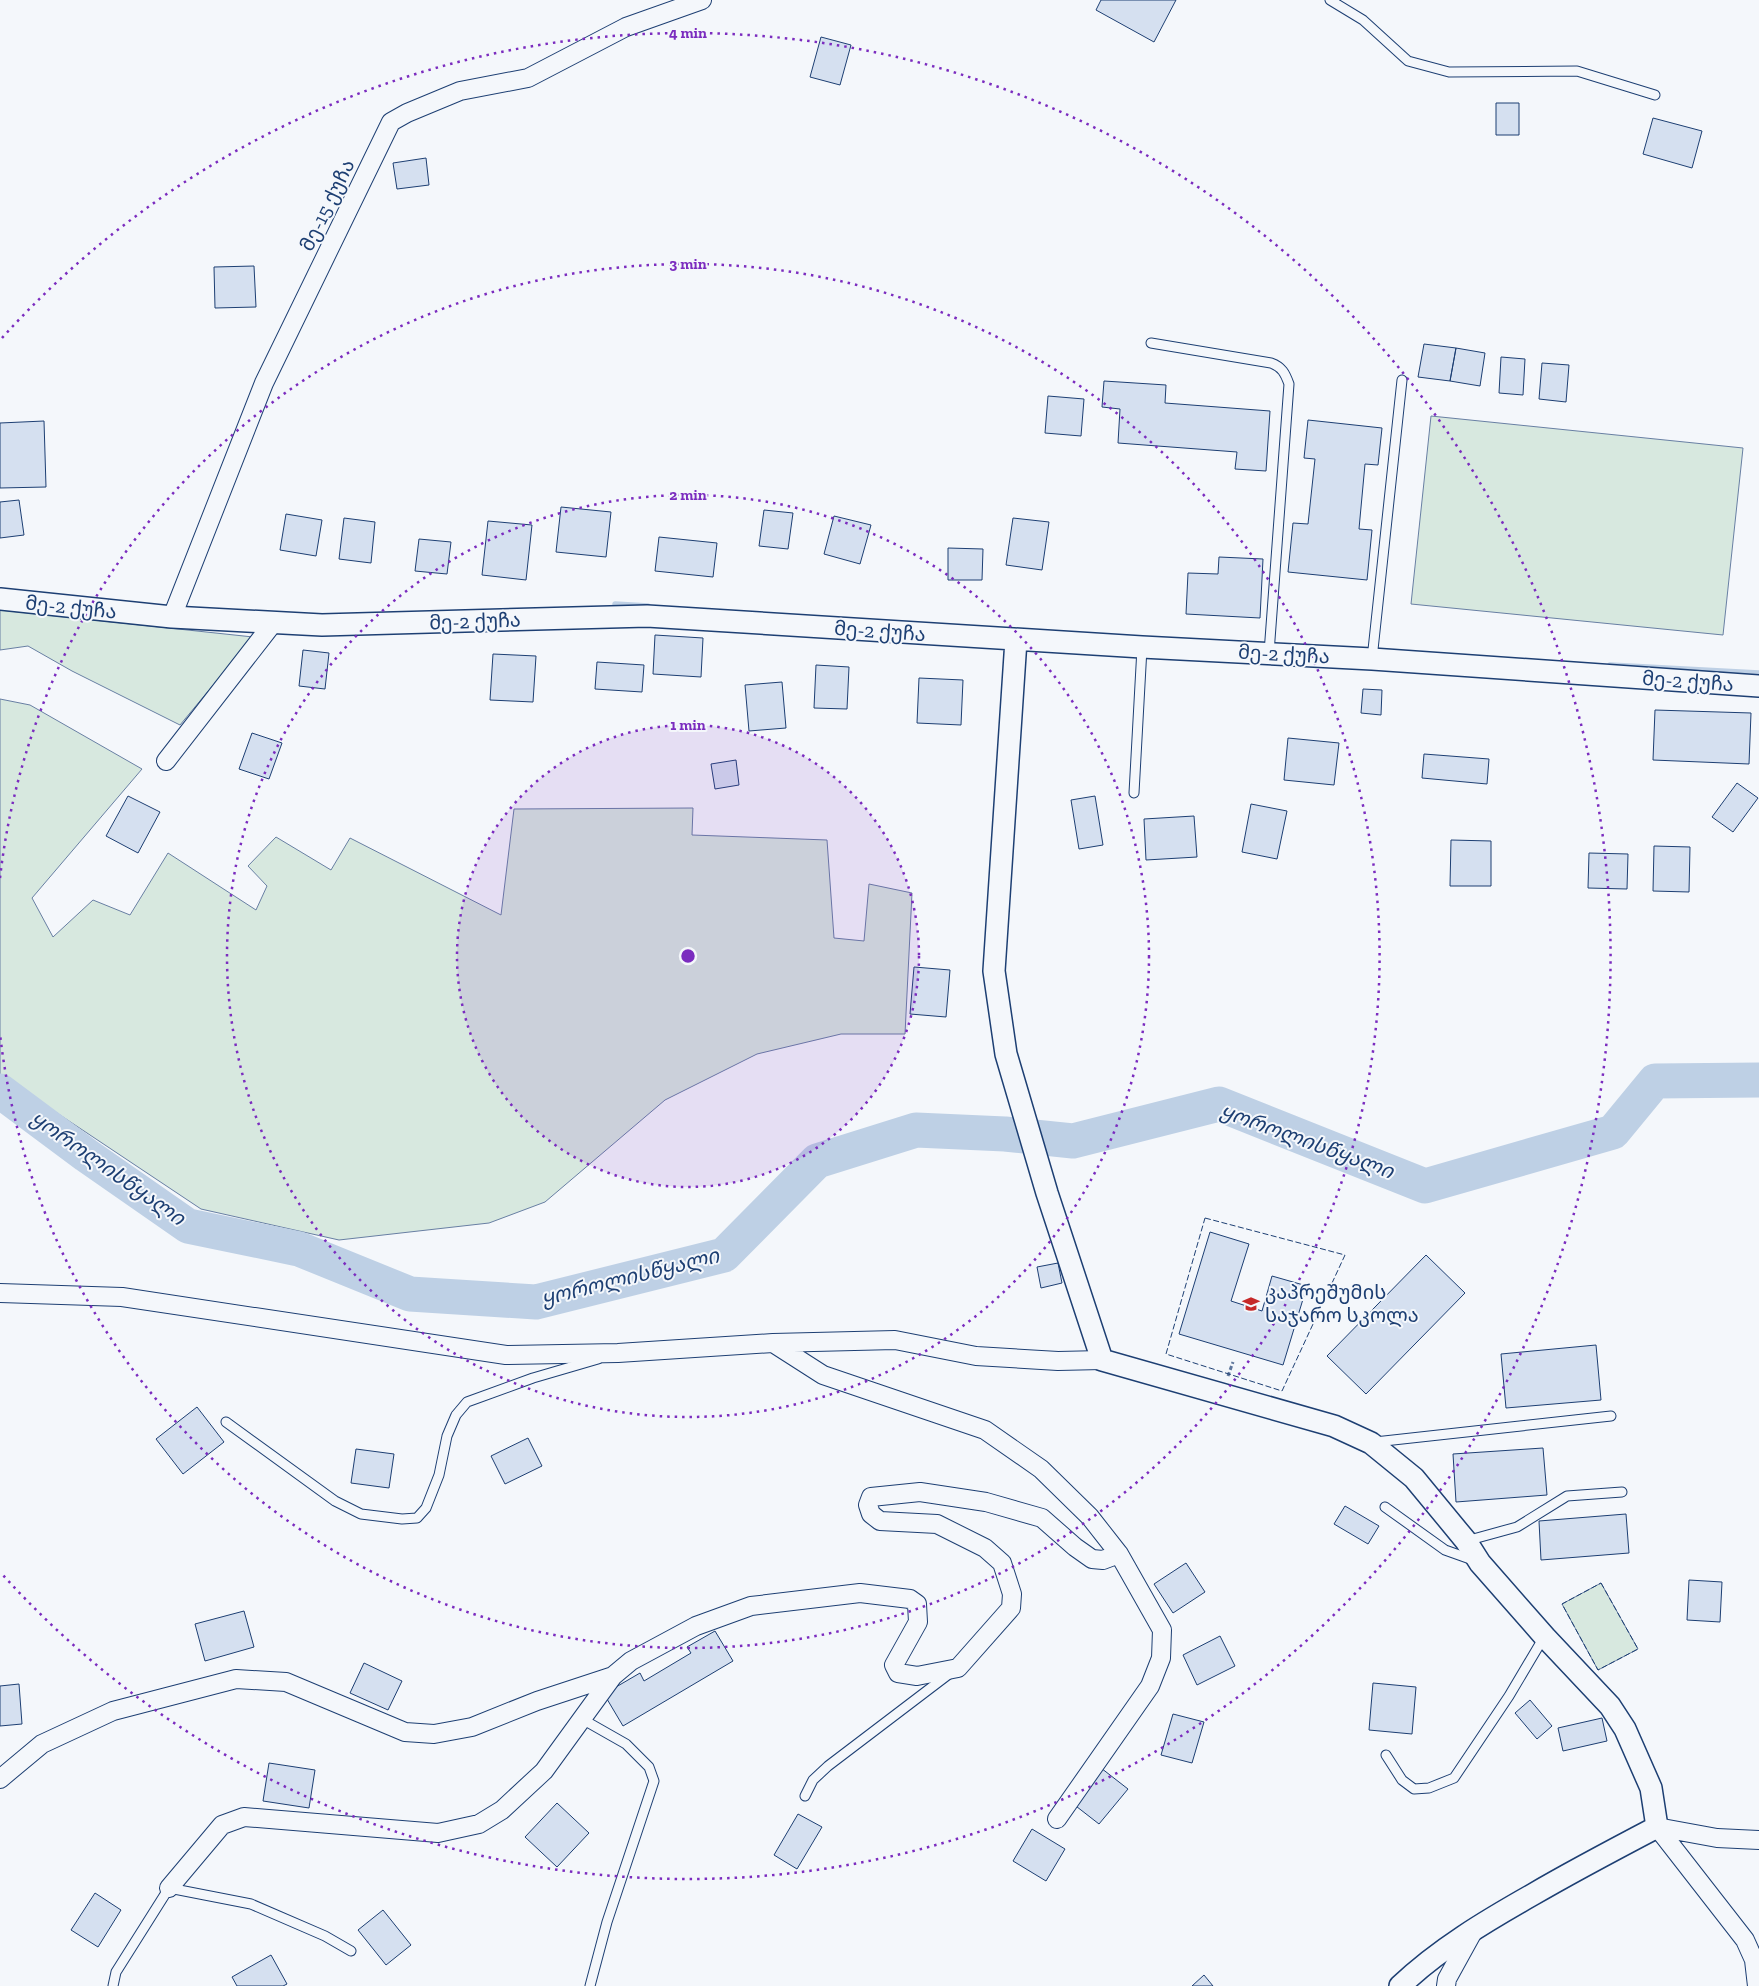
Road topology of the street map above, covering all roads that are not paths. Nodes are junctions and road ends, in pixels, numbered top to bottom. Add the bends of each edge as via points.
1 (702, 0) edge
2 (1330, 0) edge
3 (1656, 95) dead end
4 (1151, 343) dead end
5 (1402, 380) dead end
6 (0, 599) edge
7 (172, 617) junction
8 (274, 622) junction
9 (1016, 640) junction
10 (1142, 647) junction
11 (1269, 653) junction
12 (1372, 659) junction
13 (1759, 686) edge
14 (166, 761) dead end
15 (1134, 793) dead end
16 (0, 1293) edge
17 (773, 1343) junction
18 (618, 1353) junction
19 (1102, 1360) junction
20 (1611, 1416) dead end
21 (226, 1422) dead end
22 (1371, 1442) junction
23 (1622, 1492) dead end
24 (1385, 1507) dead end
25 (1466, 1541) junction
26 (1119, 1554) junction
27 (1480, 1563) junction
28 (1544, 1637) junction
29 (958, 1668) junction
30 (613, 1676) junction
31 (582, 1719) junction
32 (1386, 1755) dead end
33 (0, 1779) edge
34 (805, 1796) dead end
35 (1057, 1819) dead end
36 (1657, 1827) junction
37 (1759, 1840) edge
38 (169, 1888) junction
39 (1475, 1927) junction
40 (351, 1950) dead end
41 (113, 1986) edge
42 (590, 1986) edge
43 (1400, 1986) edge
44 (1446, 1986) edge
45 (1757, 1986) edge

1 - 7 street, მე-15 ქუჩა via 626,27 528,78 460,91 391,122 264,383
2 - 3 lane via 1363,20 1408,61 1449,72 1577,71
4 - 11 lane via 1271,363 1285,372 1289,384
5 - 12 lane
6 - 7 street, მე-2 ქუჩა
7 - 8 street, მე-2 ქუჩა
8 - 9 street, მე-2 ქუჩა via 322,625 647,616
8 - 14 street
9 - 10 street, მე-2 ქუჩა
9 - 19 street via 994,971 1006,1054
10 - 11 street, მე-2 ქუჩა
10 - 15 lane
11 - 12 street, მე-2 ქუჩა
12 - 13 street, მე-2 ქუჩა
16 - 18 street via 122,1297 506,1355
17 - 18 street
17 - 19 street via 895,1340 976,1356
17 - 26 street via 823,1375 985,1430 1041,1469 1090,1517
18 - 21 lane via 467,1402 456,1415 447,1436 439,1475 426,1508 417,1518 361,1514 335,1501
19 - 22 street via 1334,1426
20 - 22 lane
22 - 25 street via 1414,1478
23 - 25 lane via 1567,1496 1517,1527
24 - 27 lane via 1445,1550
25 - 27 street
26 - 29 street via 1102,1560 1092,1559 1042,1518 986,1502 920,1492 871,1497 868,1505 871,1514 880,1521 937,1524 985,1548 1002,1563 1012,1594 1011,1608
26 - 35 street via 1162,1630 1161,1658 1150,1686
27 - 28 street
28 - 32 lane via 1454,1778 1428,1788 1414,1789 1402,1780
28 - 36 street via 1610,1706 1624,1729 1651,1788
29 - 30 street via 917,1676 898,1673 894,1665 918,1622 917,1604 910,1599 860,1593 751,1606 696,1626 631,1660
29 - 34 lane via 828,1766 813,1780
30 - 31 street
30 - 33 street via 472,1727 434,1734 405,1732 286,1682 236,1679 113,1711 42,1744
31 - 38 street via 544,1771 502,1810 479,1824 438,1833 244,1817 222,1825
31 - 42 lane via 626,1744 649,1767 654,1781 606,1922
36 - 37 street via 1717,1838
36 - 39 street
36 - 45 street via 1745,1940 1754,1960
38 - 40 lane via 251,1904
38 - 41 lane via 116,1972
39 - 43 street
39 - 44 street

